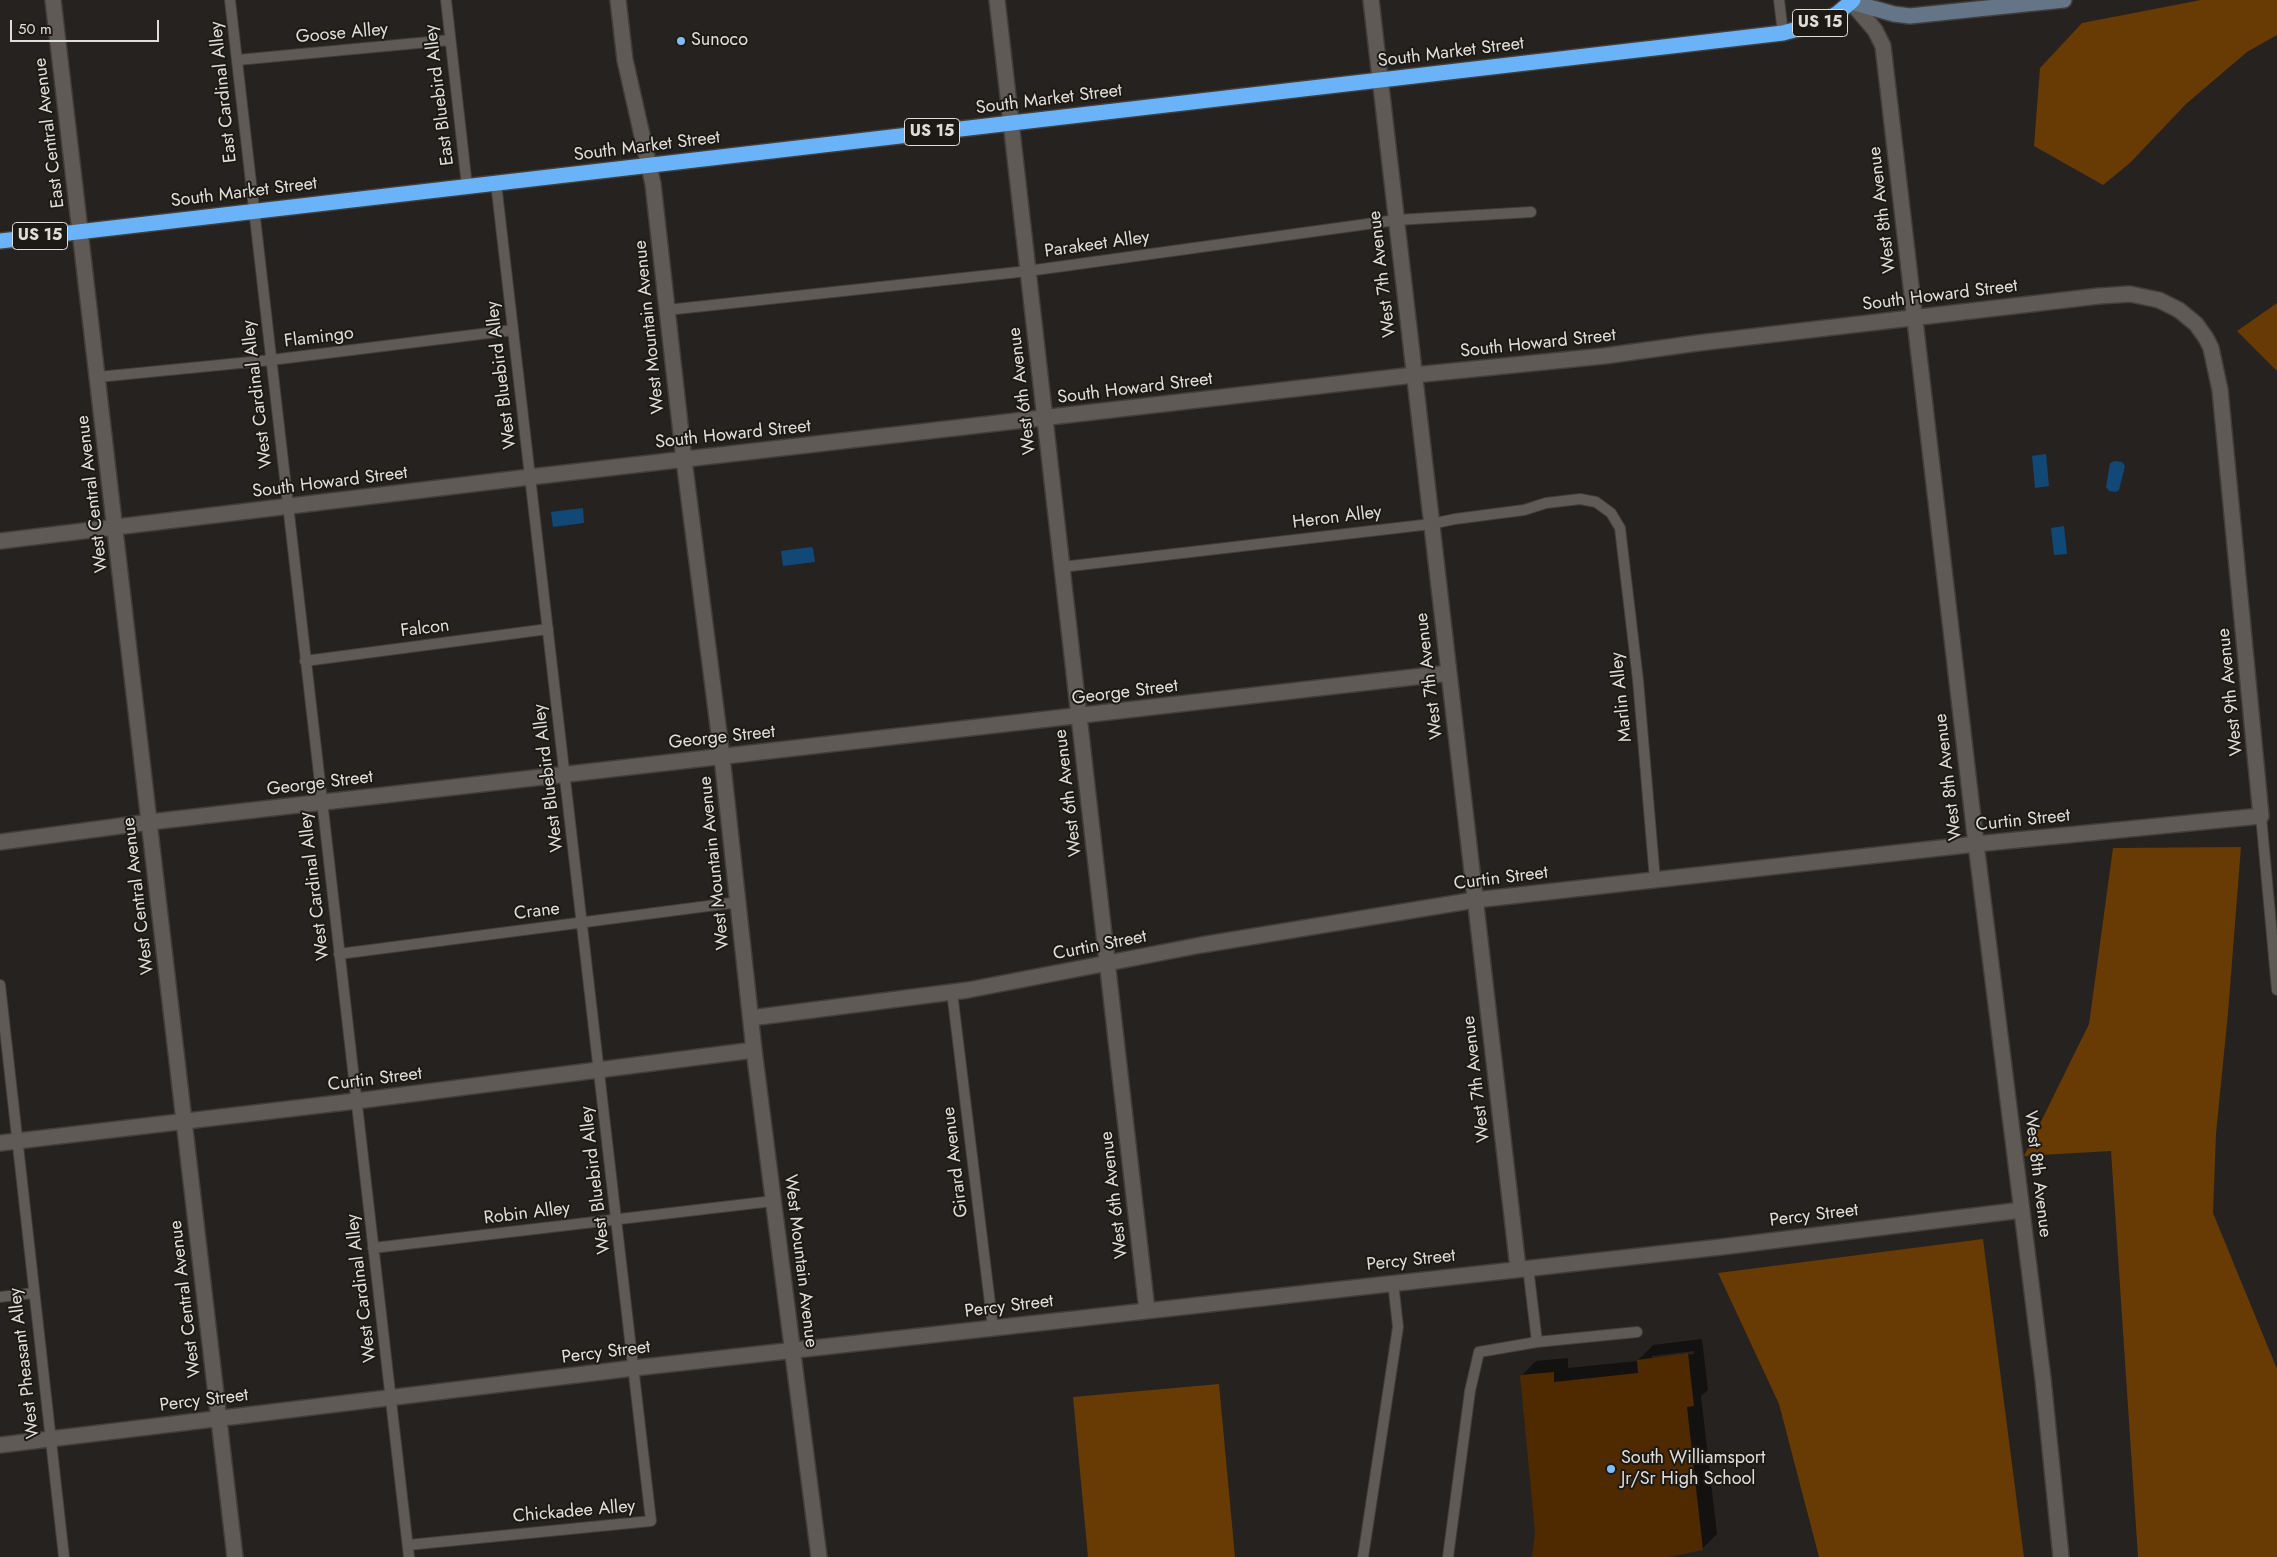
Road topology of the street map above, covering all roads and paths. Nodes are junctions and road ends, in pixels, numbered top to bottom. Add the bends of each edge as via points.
1 (54, 0) edge
2 (230, 0) edge
3 (446, 0) edge
4 (618, 0) edge
5 (996, 0) edge
6 (1371, 0) edge
7 (1779, 0) edge
8 (2064, 0) edge
9 (1852, 1) edge
10 (1783, 33) junction
11 (450, 40) junction
12 (237, 60) junction
13 (1380, 80) junction
14 (1011, 123) junction
15 (649, 165) junction
16 (496, 183) junction
17 (467, 186) junction
18 (253, 211) junction
19 (1531, 212) dead end
20 (1396, 220) junction
21 (81, 231) junction
22 (0, 241) edge
23 (1028, 271) junction
24 (667, 310) junction
25 (1914, 318) junction
26 (514, 330) junction
27 (271, 360) junction
28 (1414, 375) junction
29 (98, 377) junction
30 (2220, 390) joint
31 (1045, 418) junction
32 (684, 460) junction
33 (530, 477) junction
34 (288, 508) junction
35 (1611, 513) joint
36 (1431, 524) junction
37 (115, 528) junction
38 (0, 541) edge
39 (1062, 567) junction
40 (548, 629) junction
41 (305, 661) junction
42 (1449, 673) junction
43 (1079, 717) junction
44 (722, 757) junction
45 (565, 775) junction
46 (322, 803) junction
47 (2262, 816) junction
48 (150, 822) junction
49 (0, 842) edge
50 (1976, 844) junction
51 (1655, 880) junction
52 (1475, 900) junction
53 (739, 902) junction
54 (582, 923) junction
55 (339, 954) junction
56 (1108, 964) junction
57 (0, 987) edge
58 (2277, 990) edge
59 (952, 992) junction
60 (751, 1018) junction
61 (754, 1050) junction
62 (599, 1070) junction
63 (356, 1101) junction
64 (185, 1122) junction
65 (17, 1141) junction
66 (0, 1143) edge
67 (773, 1201) junction
68 (2022, 1210) junction
69 (617, 1220) junction
70 (373, 1248) junction
71 (1523, 1268) junction
72 (1393, 1282) junction
73 (33, 1293) junction
74 (0, 1296) edge
75 (1147, 1310) junction
76 (993, 1328) junction
77 (1637, 1332) dead end
78 (1537, 1342) junction
79 (793, 1350) junction
80 (634, 1368) junction
81 (390, 1397) junction
82 (219, 1418) junction
83 (51, 1440) junction
84 (0, 1445) edge
85 (408, 1545) junction
86 (64, 1557) edge
87 (235, 1557) edge
88 (409, 1557) edge
89 (819, 1557) edge
90 (1363, 1557) edge
91 (1448, 1557) edge
92 (2061, 1557) edge

1 - 21 street, East Central Avenue
2 - 12 lane, East Cardinal Alley
3 - 11 lane, East Bluebird Alley
4 - 15 street, West Mountain Avenue via 625,60
5 - 14 street, West 6th Avenue
6 - 13 street, West 7th Avenue
7 - 10 lane
8 - 9 main road via 1910,16
9 - 10 highway, South Market Street / US 15 via 1820,23
9 - 25 street, West 8th Avenue via 1883,46
10 - 13 highway, South Market Street / US 15
11 - 12 lane, Goose Alley
11 - 17 lane, East Bluebird Alley
12 - 18 lane, East Cardinal Alley
13 - 14 highway, South Market Street / US 15
13 - 20 street, West 7th Avenue
14 - 15 highway, South Market Street / US 15
14 - 23 street, West 6th Avenue
15 - 16 highway, South Market Street / US 15
15 - 24 street, West Mountain Avenue
16 - 17 highway, South Market Street / US 15
16 - 26 lane, West Bluebird Alley
17 - 18 highway, South Market Street / US 15
18 - 21 highway, South Market Street / US 15
18 - 27 lane, West Cardinal Alley
19 - 20 lane, Parakeet Alley
20 - 23 lane, Parakeet Alley
20 - 28 street, West 7th Avenue
21 - 22 highway, South Market Street / US 15
21 - 29 street, West Central Avenue
23 - 24 lane, Parakeet Alley
23 - 31 street, West 6th Avenue
24 - 32 street, West Mountain Avenue
25 - 28 street, South Howard Street via 1604,356
25 - 30 street, South Howard Street via 2100,296 2130,294 2159,300 2196,324 2206,338
25 - 50 street, West 8th Avenue
26 - 27 lane, Flamingo
26 - 33 lane, West Bluebird Alley
27 - 29 lane, Flamingo
27 - 34 lane, West Cardinal Alley
28 - 31 street, South Howard Street
28 - 36 street, West 7th Avenue
29 - 37 street, West Central Avenue
30 - 47 street, West 9th Avenue
31 - 32 street, South Howard Street
31 - 39 street, West 6th Avenue
32 - 33 street, South Howard Street
32 - 44 street, West Mountain Avenue
33 - 34 street, South Howard Street
33 - 40 lane, West Bluebird Alley
34 - 37 street, South Howard Street
34 - 41 lane, West Cardinal Alley
35 - 36 lane, Heron Alley via 1596,502 1580,499
35 - 51 lane, Marlin Alley via 1620,528 1638,680
36 - 39 lane, Heron Alley
36 - 42 street, West 7th Avenue
37 - 38 street, South Howard Street
37 - 48 street, West Central Avenue
39 - 43 street, West 6th Avenue
40 - 41 lane, Falcon
40 - 45 lane, West Bluebird Alley
41 - 46 lane, West Cardinal Alley
42 - 43 street, George Street
42 - 52 street, West 7th Avenue
43 - 44 street, George Street
43 - 56 street, West 6th Avenue
44 - 45 street, George Street
44 - 53 street, West Mountain Avenue
45 - 46 street, George Street
45 - 54 lane, West Bluebird Alley
46 - 48 street, George Street
46 - 55 lane, West Cardinal Alley
47 - 50 street, Curtin Street
47 - 58 lane, West 9th Avenue
48 - 49 street, George Street
48 - 64 street, West Central Avenue
50 - 51 street, Curtin Street
50 - 68 street, West 8th Avenue
51 - 52 street, Curtin Street
52 - 56 street, Curtin Street via 1201,945
52 - 71 street, West 7th Avenue
53 - 54 lane, Crane
53 - 60 street, West Mountain Avenue
54 - 55 lane, Crane
54 - 62 lane, West Bluebird Alley
55 - 63 lane, West Cardinal Alley
56 - 59 street, Curtin Street
56 - 75 street, West 6th Avenue
57 - 65 lane, West Pheasant Alley
59 - 60 street, Curtin Street
59 - 76 lane, Girard Avenue
60 - 61 street, West Mountain Avenue
61 - 62 street, Curtin Street
61 - 67 street, West Mountain Avenue
62 - 63 street, Curtin Street
62 - 69 lane, West Bluebird Alley
63 - 64 street, Curtin Street
63 - 70 lane, West Cardinal Alley
64 - 65 street, Curtin Street
64 - 82 street, West Central Avenue
65 - 66 street, Curtin Street
65 - 73 lane, West Pheasant Alley
67 - 69 lane, Robin Alley
67 - 79 street, West Mountain Avenue
68 - 71 street, Percy Street
68 - 92 street, West 8th Avenue
69 - 70 lane, Robin Alley
69 - 80 lane, West Bluebird Alley
70 - 81 lane, West Cardinal Alley
71 - 72 street, Percy Street
71 - 78 lane
72 - 75 street, Percy Street
72 - 90 lane via 1398,1326
73 - 74 lane
73 - 83 lane, West Pheasant Alley
75 - 76 street, Percy Street
76 - 79 street, Percy Street
77 - 78 lane
78 - 91 lane via 1479,1352 1470,1391
79 - 80 street, Percy Street
79 - 89 street, West Mountain Avenue
80 - 81 street, Percy Street
80 - 85 lane, Chickadee Alley via 651,1521
81 - 82 street, Percy Street
81 - 85 lane, West Cardinal Alley
82 - 83 street, Percy Street
82 - 87 street, West Central Avenue
83 - 84 street, Percy Street
83 - 86 lane, West Pheasant Alley
85 - 88 lane, West Cardinal Alley

